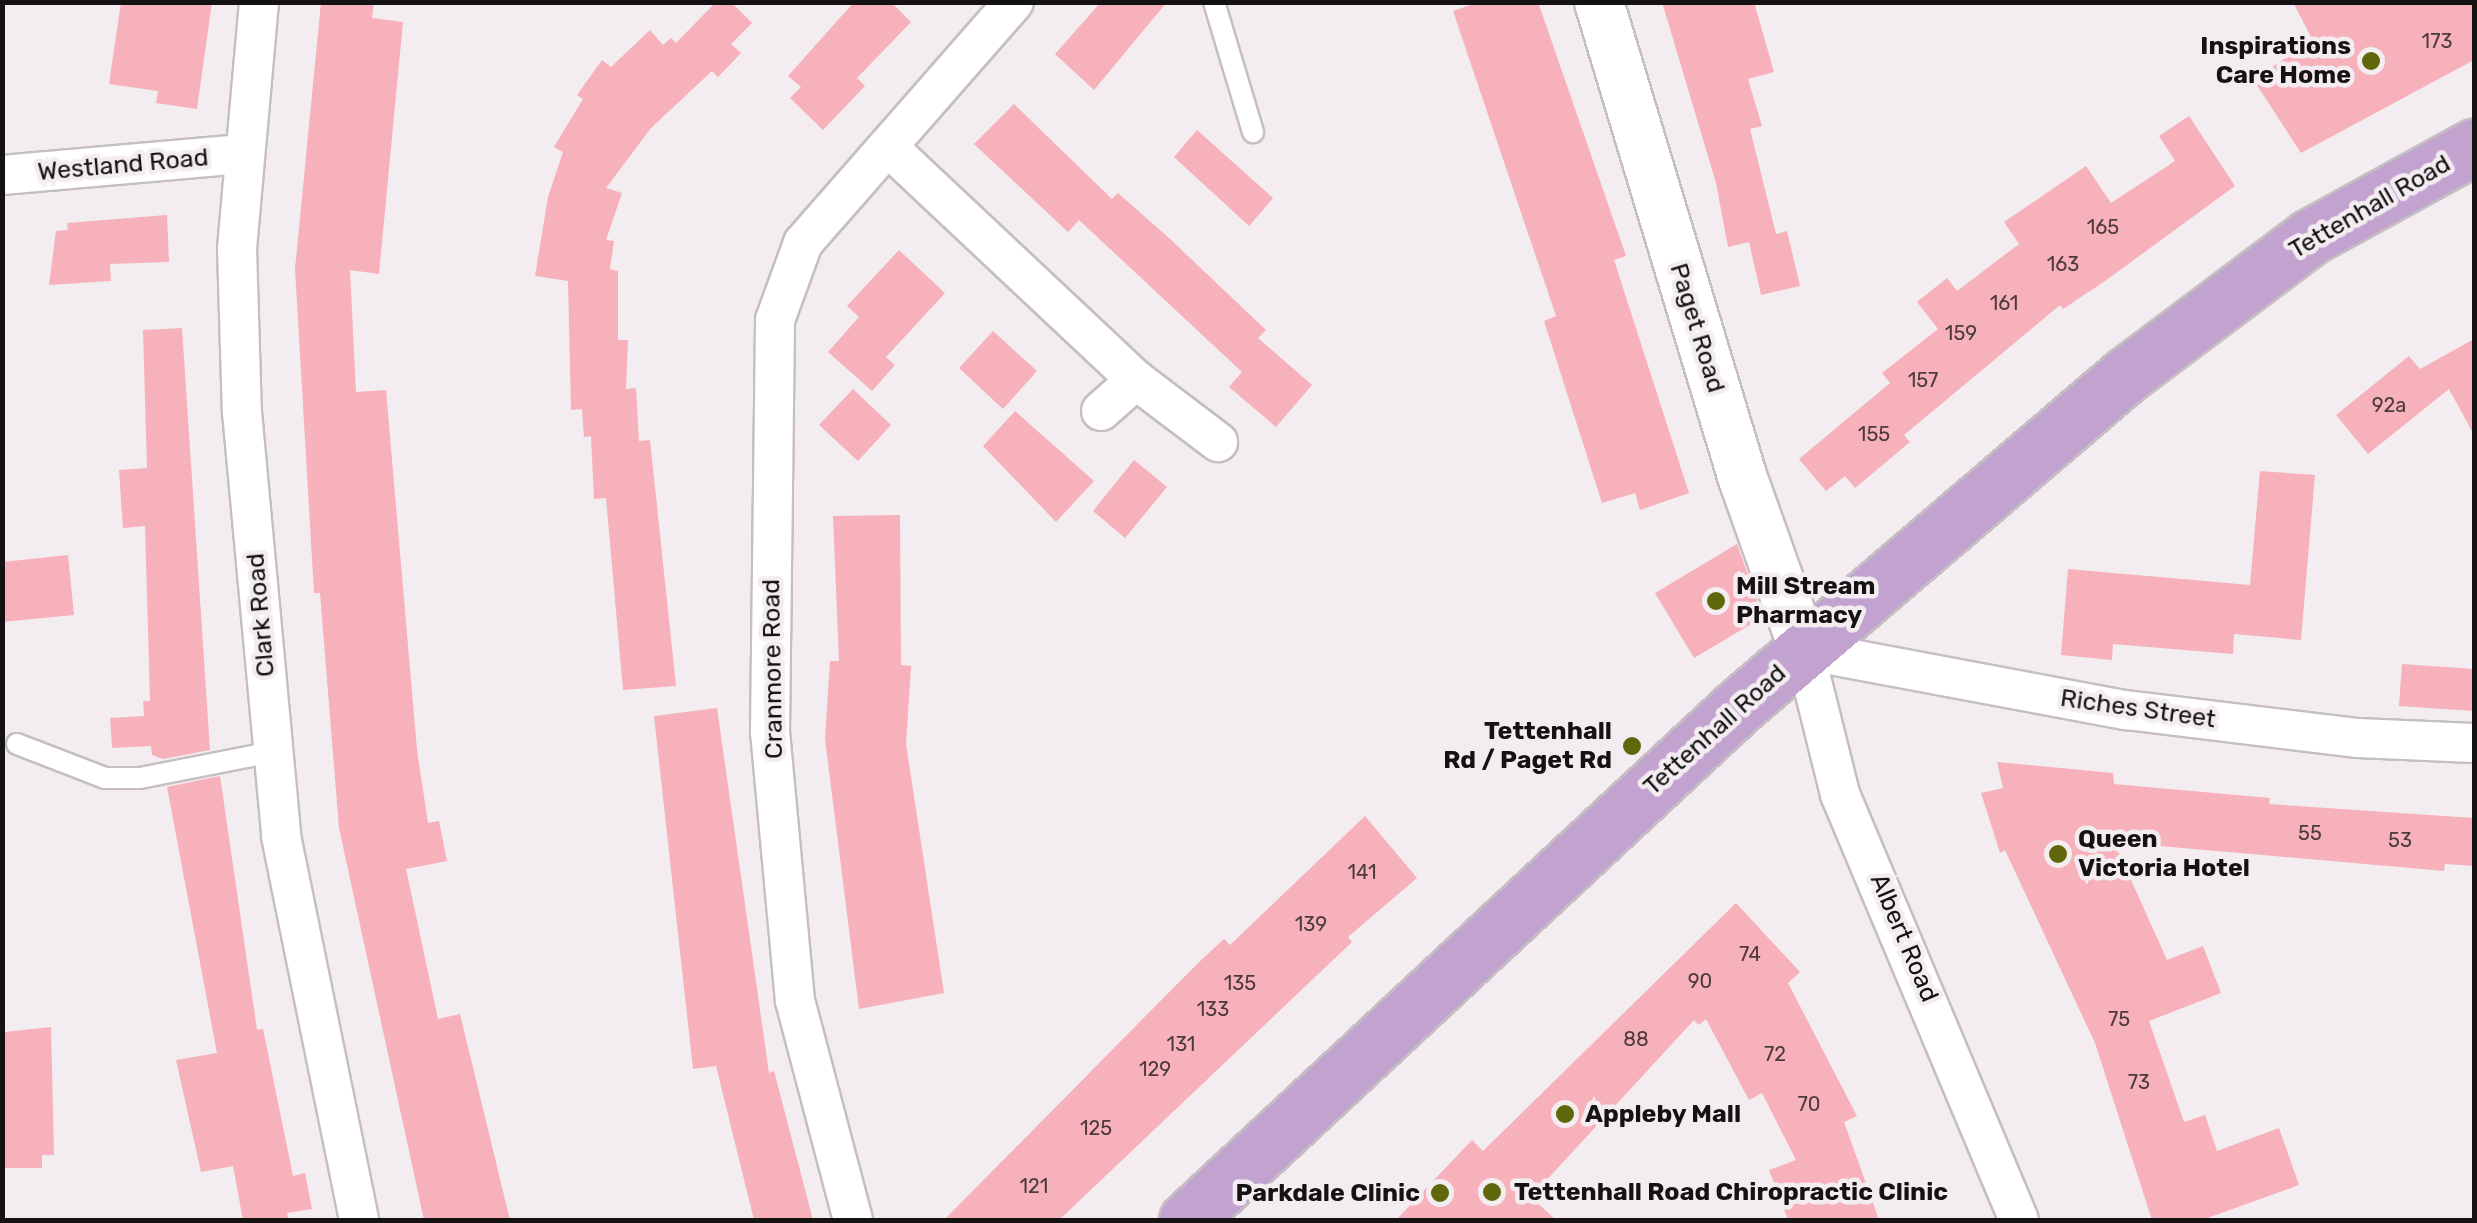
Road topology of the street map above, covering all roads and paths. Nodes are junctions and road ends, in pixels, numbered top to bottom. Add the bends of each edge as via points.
1 (259, 2) edge
2 (1014, 2) edge
3 (1214, 2) edge
4 (1599, 2) edge
5 (1253, 132) dead end
6 (888, 147) junction
7 (2474, 147) edge
8 (243, 154) junction
9 (2, 175) edge
10 (1136, 380) junction
11 (1101, 411) dead end
12 (1218, 442) dead end
13 (1804, 650) junction
14 (2474, 743) edge
15 (17, 744) dead end
16 (272, 752) junction
17 (1206, 1214) edge
18 (359, 1220) edge
19 (853, 1220) edge
20 (2019, 1220) edge

1 - 8 street, Clark Road
2 - 6 street, Cranmore Road
3 - 5 lane
4 - 13 street, Paget Road via 1742,476
6 - 10 street
6 - 19 street, Cranmore Road via 803,243 784,282 773,359 770,732 795,1001
7 - 13 highway, Tettenhall Road via 2310,237 2125,376
8 - 9 street, Westland Road
8 - 16 street, Clark Road via 239,346
10 - 11 street
10 - 12 street
13 - 14 street, Riches Street via 2126,710 2358,738
13 - 17 highway, Tettenhall Road
13 - 20 street, Albert Road via 1840,794
15 - 16 lane via 105,778 140,778
16 - 18 street, Clark Road via 286,872

